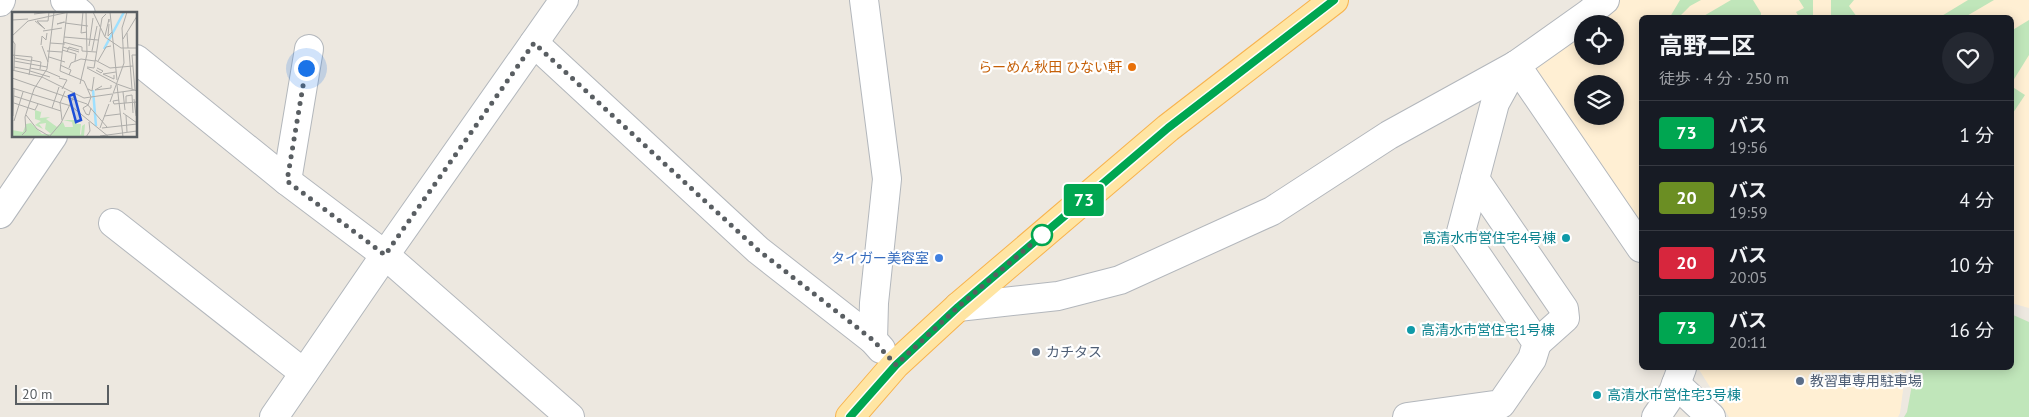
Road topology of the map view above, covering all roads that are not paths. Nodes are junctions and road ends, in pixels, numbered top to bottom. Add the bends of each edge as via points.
1 (66, 0) edge
2 (564, 0) edge
3 (864, 0) edge
4 (1334, 0) edge
5 (1605, 0) edge
6 (80, 12) edge
7 (534, 43) junction
8 (309, 49) dead end
9 (138, 61) edge
10 (1516, 65) junction
11 (52, 138) edge
12 (1475, 179) junction
13 (287, 181) junction
14 (0, 214) edge
15 (113, 223) dead end
16 (1639, 245) edge
17 (385, 255) junction
18 (958, 307) junction
19 (873, 340) junction
20 (1537, 343) junction
21 (896, 365) junction
22 (304, 373) junction
23 (1679, 376) edge
24 (1487, 411) edge
25 (274, 417) edge
26 (570, 417) edge
27 (850, 417) edge
28 (1407, 417) edge
29 (1656, 417) edge
30 (1712, 417) edge

1 - 6 street
2 - 7 street
3 - 19 street via 887,179
4 - 18 main road via 1168,128
5 - 10 street
7 - 17 street
7 - 19 street via 758,250
8 - 13 street
9 - 13 street
10 - 12 street via 1495,102
10 - 16 street
10 - 18 street via 1389,135 1272,211 1120,280 1058,296
11 - 14 street
12 - 20 street via 1461,232
12 - 20 street via 1564,310 1565,318
13 - 17 street
15 - 22 street
17 - 22 street
17 - 26 street
18 - 21 main road
19 - 21 street
20 - 24 street via 1532,359 1501,404
21 - 27 main road
22 - 25 street
23 - 29 street via 1674,392
23 - 30 street
24 - 28 street

